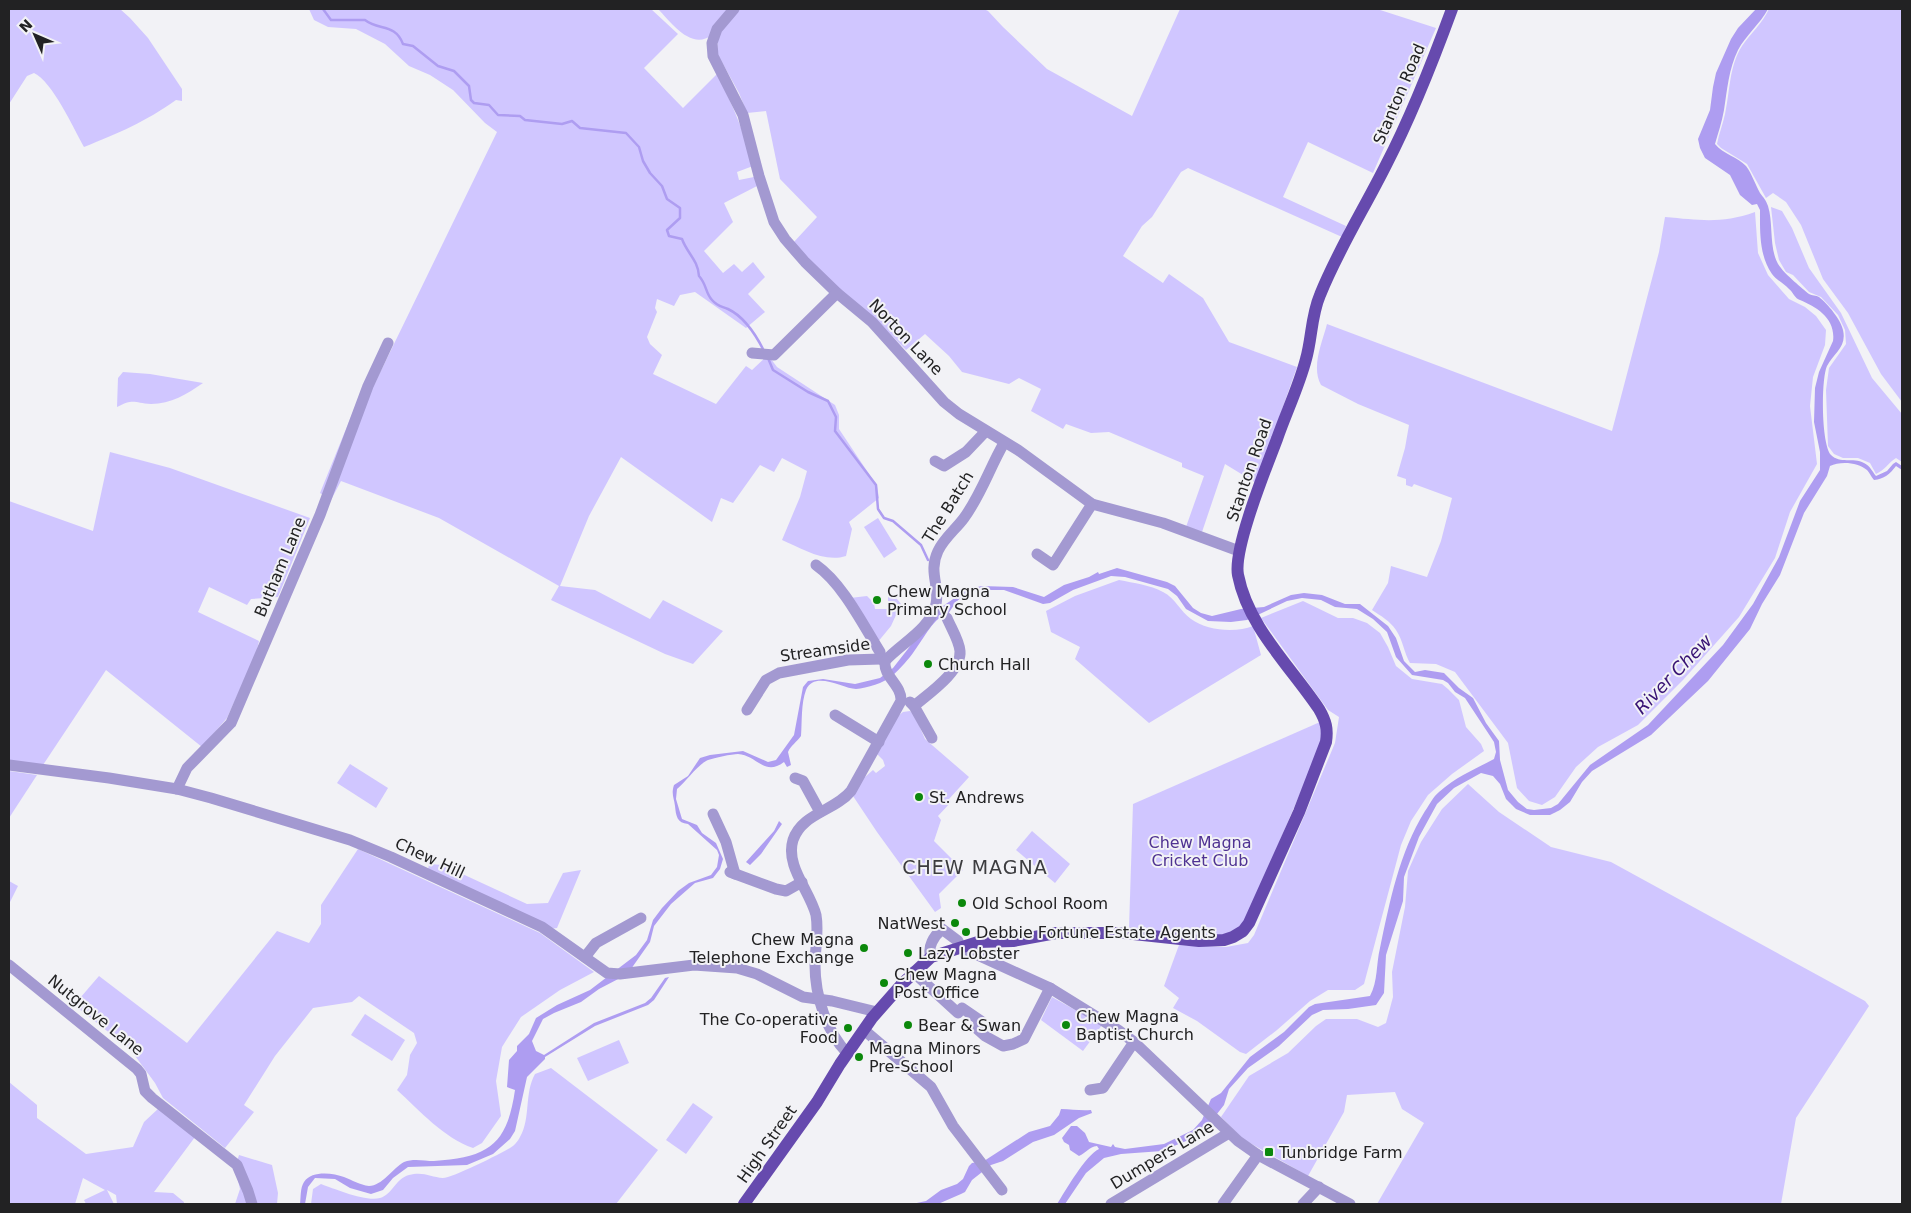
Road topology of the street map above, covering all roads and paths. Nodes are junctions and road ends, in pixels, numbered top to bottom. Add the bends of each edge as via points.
1 (734, 9) edge
2 (1452, 9) edge
3 (837, 293) junction
4 (388, 342) dead end
5 (756, 354) dead end
6 (986, 431) junction
7 (1004, 443) junction
8 (935, 461) dead end
9 (1092, 504) junction
10 (1239, 551) junction
11 (1037, 554) dead end
12 (816, 565) dead end
13 (947, 618) dead end
14 (886, 668) junction
15 (902, 696) junction
16 (914, 706) junction
17 (747, 710) dead end
18 (836, 715) dead end
19 (932, 738) dead end
20 (879, 742) junction
21 (9, 765) edge
22 (795, 778) dead end
23 (177, 789) junction
24 (820, 812) junction
25 (713, 814) dead end
26 (802, 882) junction
27 (640, 918) dead end
28 (960, 947) junction
29 (585, 957) junction
30 (931, 957) junction
31 (9, 965) edge
32 (913, 972) junction
33 (1050, 988) junction
34 (820, 1000) junction
35 (878, 1012) junction
36 (864, 1030) junction
37 (1134, 1042) junction
38 (847, 1053) junction
39 (1090, 1090) dead end
40 (1229, 1133) junction
41 (1258, 1155) junction
42 (1319, 1187) junction
43 (1002, 1190) dead end
44 (252, 1204) edge
45 (744, 1204) edge
46 (1111, 1204) edge
47 (1223, 1204) edge
48 (1303, 1204) edge
49 (1350, 1204) edge

1 - 3 street, Norton Lane via 717,29 712,43 713,56 743,115 774,222 799,256
2 - 10 main road, Stanton Road via 1411,112 1319,297 1306,359
3 - 5 street via 772,355
3 - 6 street, Norton Lane via 872,322 944,402
4 - 23 street, Butham Lane via 368,386 320,515 231,722 188,768
6 - 7 street, Norton Lane
6 - 8 street via 966,452 944,466
7 - 9 street, Norton Lane
7 - 14 street, The Batch via 974,502 936,555 934,608
9 - 10 street, Norton Lane via 1162,523
9 - 11 street via 1053,565
10 - 28 main road, Stanton Road via 1237,573 1242,592 1275,651 1326,720 1328,730 1299,812 1254,915 1243,931 1224,940 1199,941 1124,933 1056,933
12 - 14 street via 828,574 844,596 880,652
13 - 16 street via 960,651 957,664
14 - 15 street
14 - 17 street, Streamside via 848,660 779,672 750,694
15 - 16 street
15 - 20 street
16 - 19 street
18 - 20 street via 849,717
20 - 24 street via 851,791
21 - 23 street, Chew Hill
22 - 24 street via 803,781
23 - 29 street, Chew Hill via 350,840 542,927
24 - 26 street via 799,829 791,847
25 - 26 street via 726,842 732,873 776,890 786,891
26 - 34 street via 817,921 815,966
27 - 29 street via 627,919 596,943
28 - 30 main road
28 - 30 street via 958,941 942,930 930,946
28 - 33 street
29 - 34 street, Chew Hill via 601,970 620,974 694,965 737,968 757,974 794,995
30 - 32 main road, High Street
31 - 44 street, Nutgrove Lane via 137,1069 145,1091 152,1098 237,1165
32 - 33 street via 958,1013 962,1008 981,1021 976,1028 1003,1046 1024,1039
32 - 35 main road, High Street
33 - 37 street
34 - 35 street, Chew Hill
34 - 38 street via 821,1009
35 - 36 main road, High Street
36 - 38 main road, High Street
36 - 43 street via 931,1087 953,1126
37 - 39 street via 1103,1088
37 - 40 street
38 - 45 main road, High Street
40 - 41 street
40 - 46 street, Dumpers Lane
41 - 42 street
41 - 47 street
42 - 48 street
42 - 49 street

